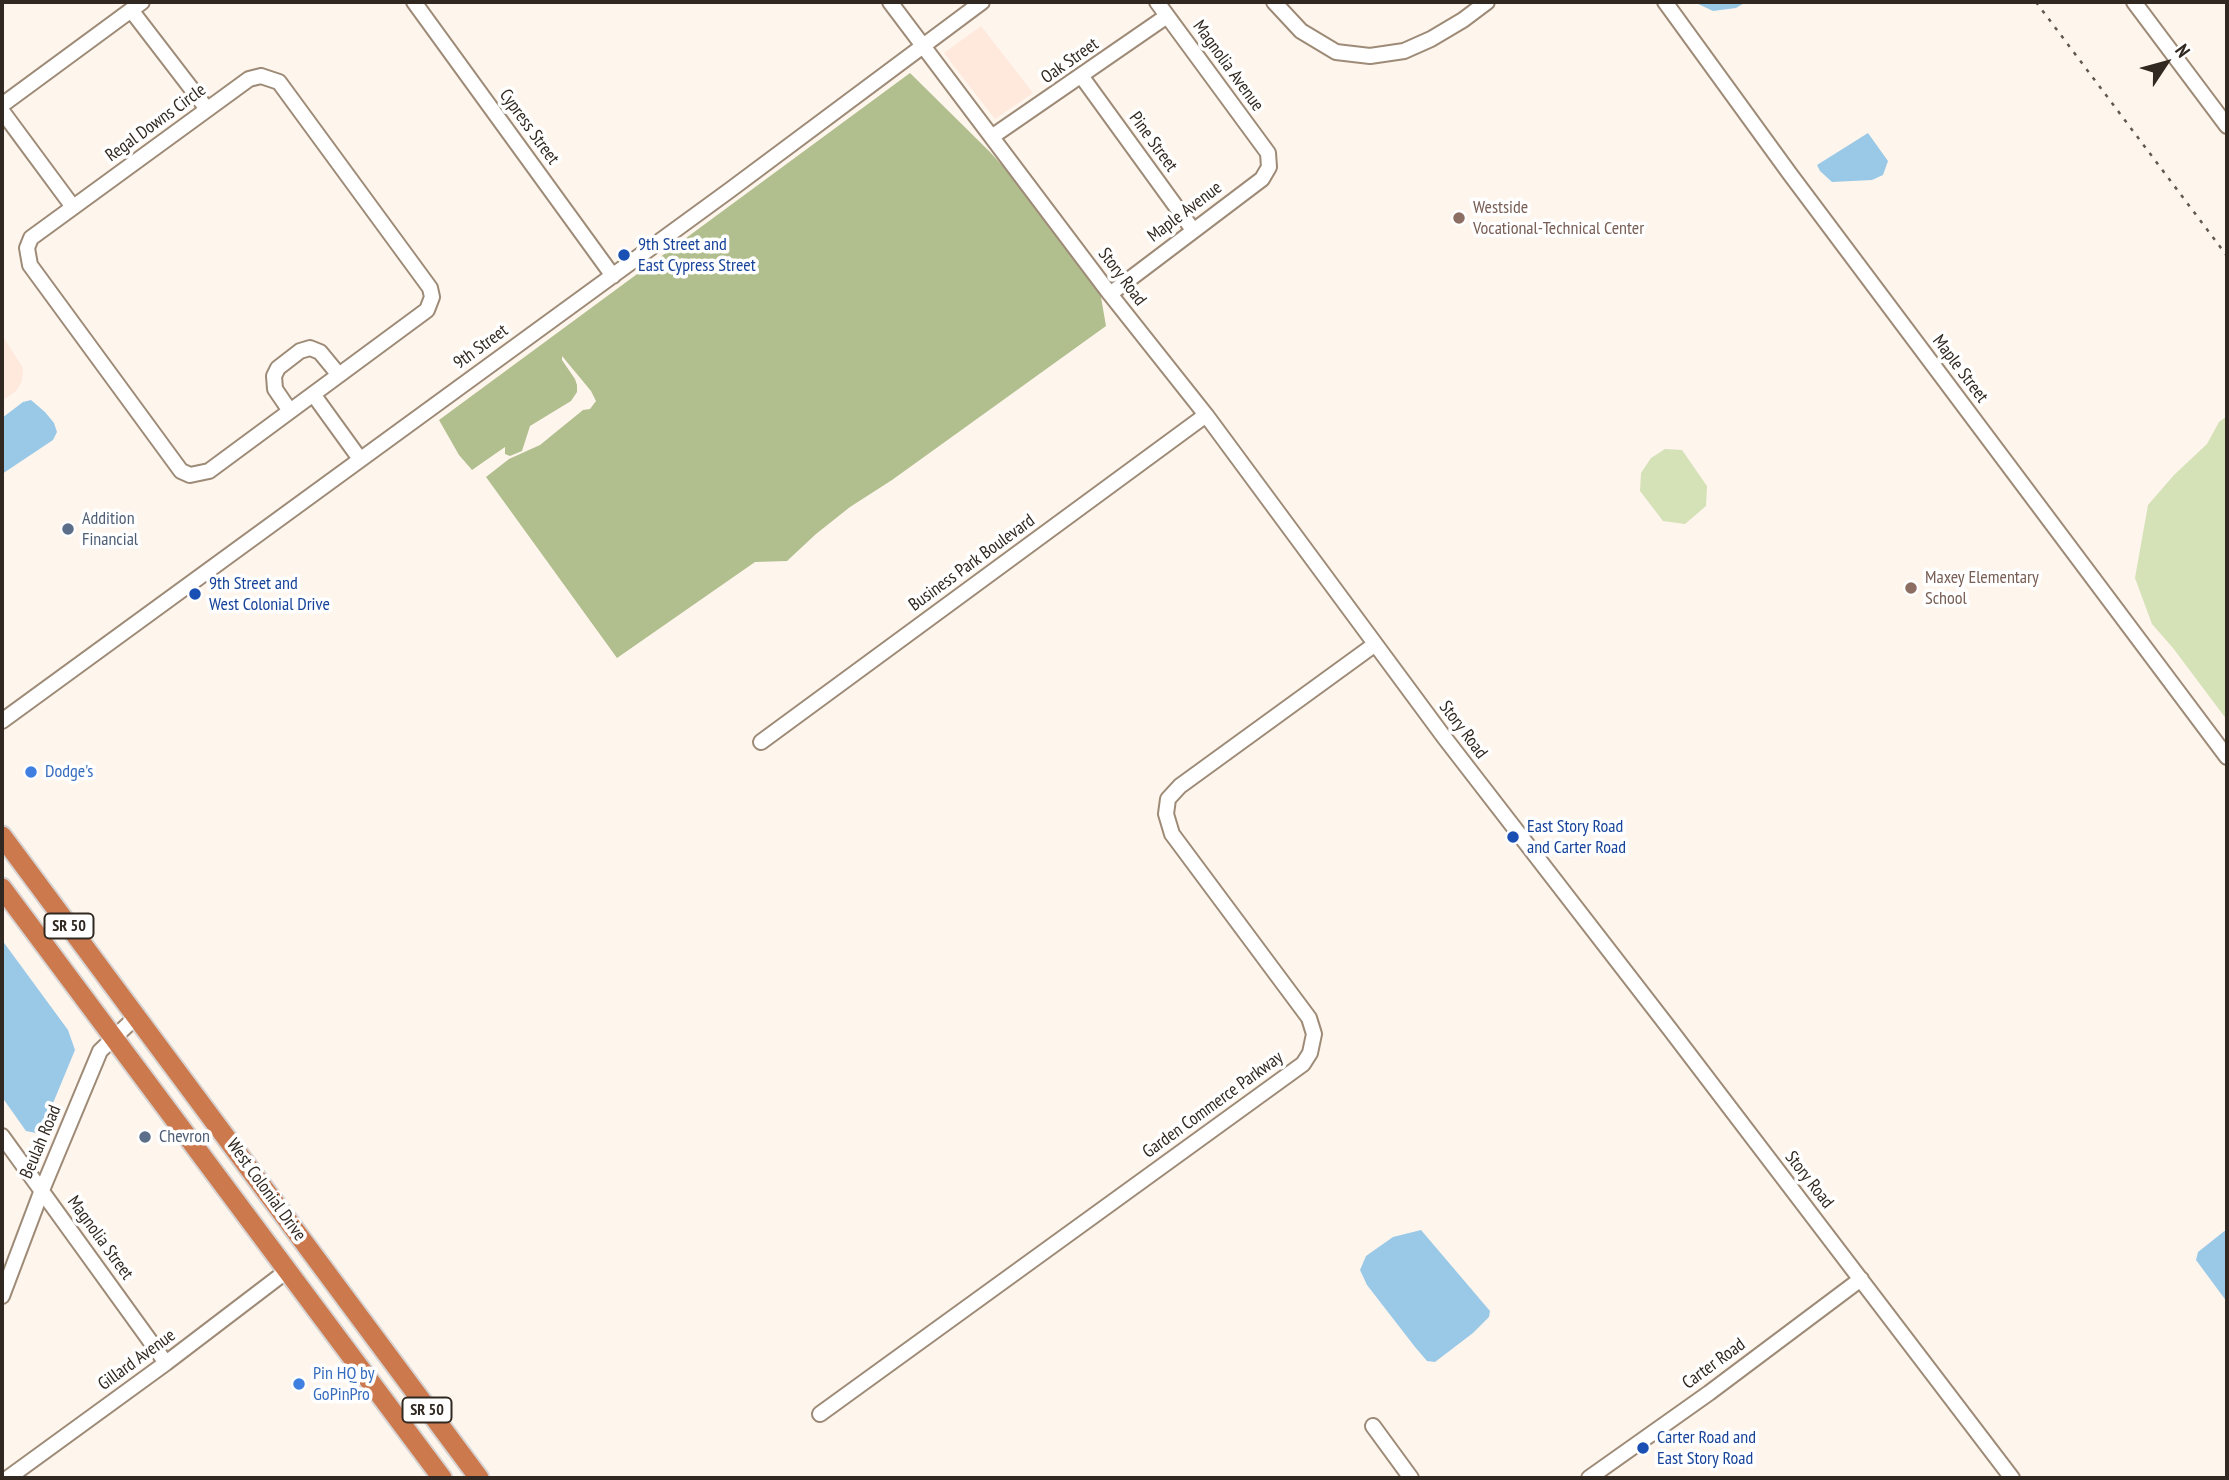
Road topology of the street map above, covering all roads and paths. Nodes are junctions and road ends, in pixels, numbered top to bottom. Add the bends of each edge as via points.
1 (414, 2) edge
2 (890, 2) edge
3 (982, 2) edge
4 (1157, 2) edge
5 (1274, 2) edge
6 (1487, 2) edge
7 (1665, 2) edge
8 (2134, 2) edge
9 (136, 6) edge
10 (1167, 16) junction
11 (922, 45) junction
12 (1082, 77) junction
13 (2, 105) edge
14 (207, 109) junction
15 (2, 111) edge
16 (2227, 126) edge
17 (993, 136) junction
18 (1268, 153) joint
19 (73, 207) junction
20 (1193, 230) junction
21 (613, 276) junction
22 (1110, 294) junction
23 (340, 375) junction
24 (313, 394) junction
25 (290, 411) junction
26 (1206, 415) junction
27 (360, 458) junction
28 (1374, 645) junction
29 (2, 721) edge
30 (761, 742) dead end
31 (2227, 757) edge
32 (2, 836) edge
33 (2, 888) edge
34 (136, 1017) junction
35 (114, 1037) junction
36 (2, 1136) edge
37 (42, 1190) junction
38 (288, 1270) junction
39 (1861, 1279) junction
40 (2, 1296) edge
41 (376, 1341) junction
42 (166, 1363) junction
43 (820, 1415) dead end
44 (1373, 1426) dead end
45 (438, 1477) edge
46 (8, 1478) edge
47 (479, 1478) edge
48 (1411, 1478) edge
49 (1589, 1478) edge
50 (2012, 1478) edge

1 - 21 street, Cypress Street
2 - 11 street, Story Road
3 - 11 street, 9th Street
4 - 10 street, Magnolia Avenue
5 - 6 street via 1300,31 1336,52 1370,56 1404,51
7 - 31 street, Maple Street
8 - 16 street
9 - 13 street
9 - 14 street
10 - 12 street, Oak Street
10 - 18 street, Magnolia Avenue
11 - 17 street, Story Road
11 - 21 street, 9th Street
12 - 17 street, Oak Street
12 - 20 street, Pine Street
14 - 19 street, Regal Downs Circle
14 - 23 street, Regal Downs Circle via 249,79 261,76 279,82 430,288 427,310
15 - 19 street
17 - 22 street, Story Road
18 - 20 street, Maple Avenue via 1269,167 1262,179
19 - 25 street, Regal Downs Circle via 31,238 27,258 181,471 190,475 209,471
20 - 22 street, Maple Avenue
21 - 27 street, 9th Street
22 - 26 street, Story Road
23 - 24 street, Regal Downs Circle
23 - 25 street via 320,352 300,351 274,376 275,389
24 - 25 street, Regal Downs Circle
24 - 27 street
26 - 28 street, Story Road
26 - 30 street, Business Park Boulevard
27 - 29 street, 9th Street
28 - 39 street, Story Road
28 - 43 street, Garden Commerce Parkway via 1168,799 1166,814 1172,834 1309,1018 1314,1034 1303,1064
32 - 34 highway, West Colonial Drive / SR 50
33 - 35 highway, West Colonial Drive / SR 50
34 - 35 street, Beulah Road
34 - 41 highway, West Colonial Drive / SR 50
35 - 37 street, Beulah Road via 100,1051
35 - 38 highway, West Colonial Drive / SR 50
36 - 37 street, Magnolia Street
37 - 40 street, Beulah Road
37 - 42 street, Magnolia Street
38 - 41 highway via 313,1275 341,1299
38 - 42 street, Gillard Avenue
38 - 45 highway, West Colonial Drive / SR 50
39 - 49 street, Carter Road
39 - 50 street, Story Road
41 - 47 highway, West Colonial Drive / SR 50
42 - 46 street, Gillard Avenue
44 - 48 street

